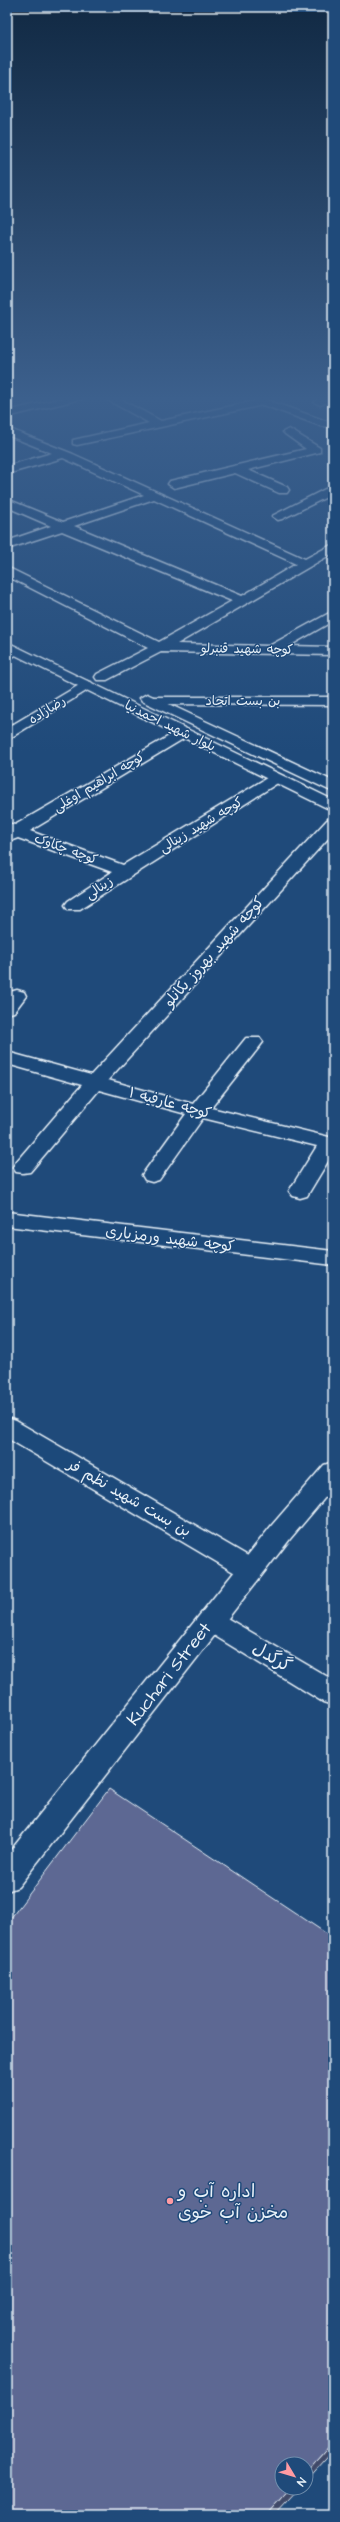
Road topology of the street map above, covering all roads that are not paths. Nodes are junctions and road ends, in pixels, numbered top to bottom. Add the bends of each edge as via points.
1 (37, 516) edge
2 (92, 516) edge
3 (206, 516) edge
4 (62, 526) junction
5 (7, 544) edge
6 (333, 548) edge
7 (311, 561) junction
8 (333, 562) edge
9 (7, 571) edge
10 (243, 601) junction
11 (333, 614) edge
12 (7, 631) edge
13 (160, 648) junction
14 (272, 650) junction
15 (10, 651) edge
16 (333, 651) edge
17 (102, 677) junction
18 (86, 685) junction
19 (153, 701) junction
20 (333, 701) edge
21 (183, 733) junction
22 (7, 735) edge
23 (276, 778) junction
24 (333, 788) edge
25 (333, 806) edge
26 (333, 822) edge
27 (10, 832) edge
28 (125, 871) junction
29 (74, 905) dead end
30 (254, 1042) dead end
31 (7, 1058) edge
32 (95, 1082) junction
33 (198, 1111) junction
34 (331, 1143) edge
35 (23, 1167) dead end
36 (152, 1175) dead end
37 (300, 1191) dead end
38 (7, 1219) edge
39 (333, 1258) edge
40 (7, 1427) edge
41 (332, 1474) edge
42 (251, 1570) junction
43 (211, 1621) junction
44 (333, 1694) edge
45 (7, 1878) edge

1 - 4 street
2 - 4 street
3 - 7 street
4 - 5 street
4 - 10 street
6 - 7 street
7 - 8 street
7 - 10 street
9 - 13 street
10 - 13 street
11 - 14 street
12 - 17 street, بلوار شهید احمدنیا
13 - 14 street, کوچه شهید قنبرلو
13 - 17 street
14 - 16 street, کوچه شهید قنبرلو
15 - 18 street, بلوار شهید احمدنیا
17 - 19 street, بلوار شهید احمدنیا
18 - 21 street, بلوار شهید احمدنیا
18 - 22 street, رضازاده
19 - 20 street, بن بست اتحاد
19 - 24 street, بلوار شهید احمدنیا
21 - 23 street, بلوار شهید احمدنیا
21 - 27 street, کوچه ابراهیم اوغلی
23 - 25 street, بلوار شهید احمدنیا
23 - 28 street, کوچه شهید زینالی
26 - 32 street, کوچه شهید بهروز یکانلو
27 - 28 street, کوچه چکاوک
28 - 29 street, زینالی
30 - 33 street
31 - 32 street, کوچه عارفیه ۱
32 - 33 street, کوچه عارفیه ۱
32 - 35 street, کوچه شهید بهروز یکانلو
33 - 34 street, کوچه عارفیه ۱
33 - 36 street
34 - 37 street
38 - 39 street, کوچه شهید ورمزیاری
40 - 42 street, بن بست شهید نظم فر
41 - 42 street, Kuchari Street
42 - 43 street, Kuchari Street
43 - 44 street, گرگدل
43 - 45 street, Kuchari Street

